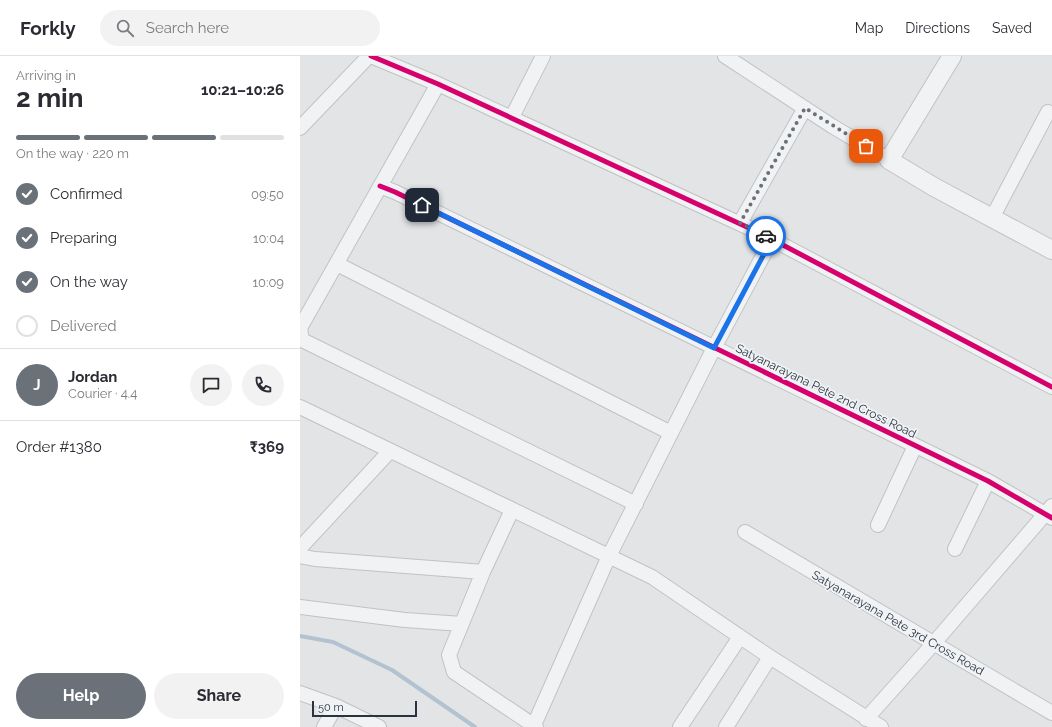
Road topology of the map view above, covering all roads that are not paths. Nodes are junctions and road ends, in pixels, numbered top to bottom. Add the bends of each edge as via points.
1 (370, 56) edge
2 (543, 56) edge
3 (725, 56) edge
4 (952, 56) edge
5 (438, 84) junction
6 (805, 108) junction
7 (1048, 112) dead end
8 (512, 117) junction
9 (300, 128) edge
10 (889, 160) junction
11 (380, 186) junction
12 (992, 218) junction
13 (740, 223) junction
14 (772, 239) junction
15 (1052, 250) edge
16 (337, 264) junction
17 (714, 348) junction
18 (1052, 387) edge
19 (300, 407) edge
20 (671, 433) junction
21 (915, 446) junction
22 (390, 451) junction
23 (988, 481) junction
24 (636, 504) junction
25 (512, 510) junction
26 (1050, 513) edge
27 (878, 525) dead end
28 (745, 532) dead end
29 (300, 548) edge
30 (955, 549) dead end
31 (300, 556) edge
32 (609, 556) junction
33 (483, 572) junction
34 (300, 607) edge
35 (462, 624) junction
36 (740, 637) junction
37 (934, 643) junction
38 (770, 657) junction
39 (300, 693) edge
40 (336, 706) junction
41 (1052, 712) edge
42 (866, 719) junction
43 (535, 726) edge
44 (324, 727) edge
45 (379, 727) edge
46 (680, 727) edge
47 (726, 727) edge
48 (881, 727) edge

1 - 5 street
1 - 9 street
2 - 8 street
3 - 6 street
4 - 10 street
5 - 8 street
5 - 11 street
6 - 10 street
6 - 13 street
7 - 12 street
8 - 13 street
10 - 12 street
11 - 16 street
11 - 17 street, Satyanarayana Pete 2nd Cross Road
12 - 15 street
13 - 14 street
14 - 17 street
14 - 18 street
16 - 20 street
16 - 24 street via 300,328 302,340
17 - 20 street
17 - 21 street, Satyanarayana Pete 2nd Cross Road
19 - 22 street
20 - 24 street
21 - 23 street, Satyanarayana Pete 2nd Cross Road
21 - 27 street
22 - 25 street
22 - 29 street
23 - 26 street, Satyanarayana Pete 2nd Cross Road
23 - 30 street
24 - 32 street
25 - 32 street
25 - 33 street
26 - 37 street
28 - 37 street, Satyanarayana Pete 3rd Cross Road
31 - 33 street
32 - 36 street via 652,577
32 - 43 street
33 - 35 street
34 - 35 street
35 - 43 street via 449,655 454,672
36 - 38 street
36 - 46 street
37 - 41 street, Satyanarayana Pete 3rd Cross Road
37 - 42 street
38 - 42 street
38 - 47 street
39 - 40 street
40 - 44 street
40 - 45 street
42 - 48 street

